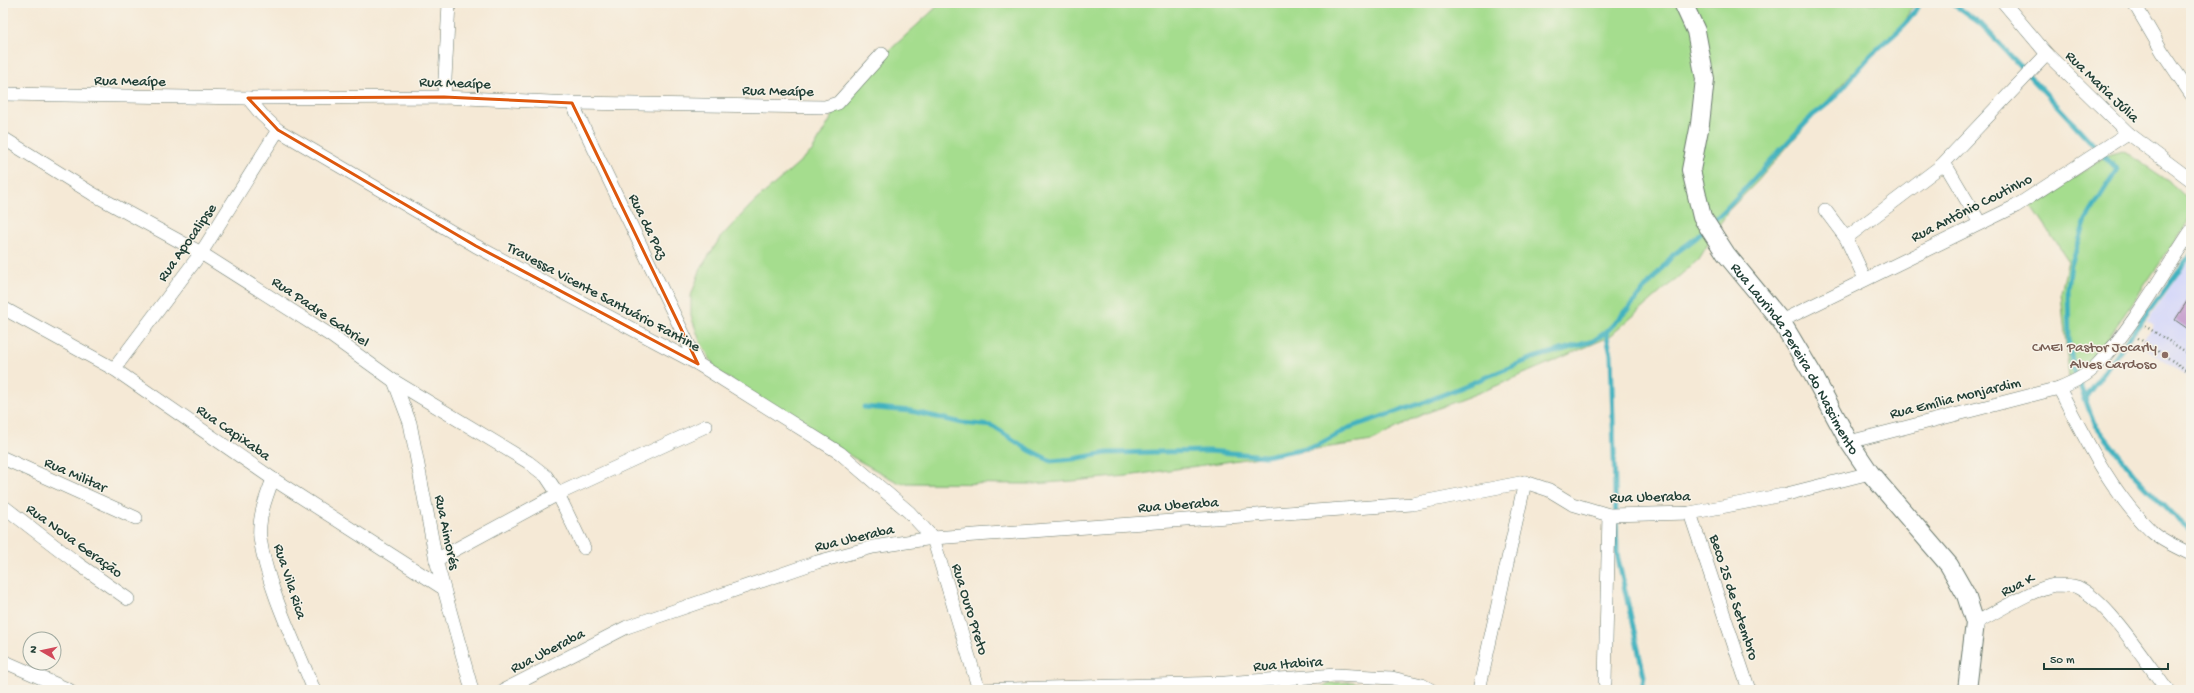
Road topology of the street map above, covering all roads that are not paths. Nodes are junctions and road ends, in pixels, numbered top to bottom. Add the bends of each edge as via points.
1 (449, 3) edge
2 (1683, 3) edge
3 (2004, 3) edge
4 (2134, 3) edge
5 (882, 54) dead end
6 (2047, 54) junction
7 (2173, 68) junction
8 (2191, 82) edge
9 (3, 94) edge
10 (2191, 94) edge
11 (444, 97) junction
12 (248, 98) junction
13 (572, 103) junction
14 (278, 130) junction
15 (2128, 133) junction
16 (3, 138) edge
17 (1941, 166) junction
18 (2191, 180) edge
19 (1825, 210) dead end
20 (1980, 223) junction
21 (2191, 230) edge
22 (1846, 238) junction
23 (201, 253) junction
24 (1865, 279) junction
25 (3, 308) edge
26 (1781, 321) junction
27 (698, 364) junction
28 (114, 369) junction
29 (394, 381) junction
30 (2058, 388) junction
31 (706, 426) dead end
32 (1857, 439) junction
33 (3, 458) edge
34 (1870, 473) junction
35 (273, 479) junction
36 (1524, 482) junction
37 (558, 494) junction
38 (3, 506) edge
39 (1690, 513) junction
40 (1610, 515) junction
41 (136, 518) dead end
42 (933, 538) junction
43 (584, 548) dead end
44 (2191, 554) edge
45 (436, 560) junction
46 (443, 588) junction
47 (128, 599) dead end
48 (1975, 623) junction
49 (3, 661) edge
50 (1605, 682) dead end
51 (1145, 687) edge
52 (69, 690) edge
53 (314, 690) edge
54 (472, 690) edge
55 (504, 690) edge
56 (978, 690) edge
57 (1431, 690) edge
58 (1479, 690) edge
59 (1748, 690) edge
60 (1967, 690) edge
61 (2166, 690) edge

1 - 11 street
2 - 26 street, Rua Laurinda Pereira do Nascimento via 1696,31 1705,79 1691,170 1702,217 1726,254
3 - 6 street, Rua Maria Júlia
4 - 7 street
5 - 13 street, Rua Meaípe via 838,103 829,106
6 - 15 street, Rua Maria Júlia
6 - 17 street
7 - 8 street
7 - 10 street
9 - 12 street, Rua Meaípe
11 - 12 street, Rua Meaípe
11 - 13 street, Rua Meaípe
12 - 14 street, Travessa Vicente Santuário Fantine
13 - 27 street, Rua da Paz
14 - 23 street, Rua Apocalipse
14 - 27 street, Travessa Vicente Santuário Fantine via 476,246
15 - 18 street, Rua Maria Júlia
15 - 20 street, Rua Antônio Coutinho via 2016,206
16 - 23 street, Rua Padre Gabriel via 92,194
17 - 20 street via 1948,169
17 - 22 street
19 - 22 street
20 - 24 street, Rua Antônio Coutinho
21 - 30 street, Rua Emília Monjardim via 2134,317 2097,365 2079,379
22 - 24 street
23 - 28 street, Rua Apocalipse
23 - 29 street, Rua Padre Gabriel via 330,335
24 - 26 street, Rua Antônio Coutinho
25 - 28 street, Rua Capixaba
26 - 32 street, Rua Laurinda Pereira do Nascimento via 1812,373
27 - 42 street, Travessa Vicente Santuário Fantine via 840,452 909,512
28 - 35 street, Rua Capixaba
29 - 37 street, Rua Padre Gabriel via 528,462 546,476
29 - 45 street, Rua Aimorés via 410,423
30 - 32 street, Rua Emília Monjardim
30 - 44 street via 2102,470 2130,507 2152,532
31 - 37 street
32 - 34 street, Rua Laurinda Pereira do Nascimento
33 - 41 street, Rua Militar
34 - 39 street, Rua Uberaba via 1783,495
34 - 48 street, Rua Laurinda Pereira do Nascimento via 1949,565 1966,595
35 - 46 street, Rua Capixaba
35 - 53 street, Rua Vila Rica via 262,514 260,537 271,581
36 - 40 street, Rua Uberaba via 1549,490 1572,504
36 - 42 street, Rua Uberaba via 1412,504
36 - 58 street
37 - 43 street, Rua Padre Gabriel
37 - 45 street
38 - 47 street, Rua Nova Geração
39 - 40 street, Rua Uberaba
39 - 59 street, Beco 25 de Setembro
40 - 50 street
42 - 55 street, Rua Uberaba via 873,547 817,562 627,627
42 - 56 street, Rua Ouro Preto
45 - 46 street, Rua Aimorés
46 - 54 street, Rua Aimorés
48 - 60 street, Rua Laurinda Pereira do Nascimento
48 - 61 street, Rua K via 2043,589 2056,585 2076,586 2094,599 2113,619
49 - 52 street
51 - 56 street, Rua Itabira
51 - 57 street, Rua Itabira via 1336,675 1392,678 1422,685

